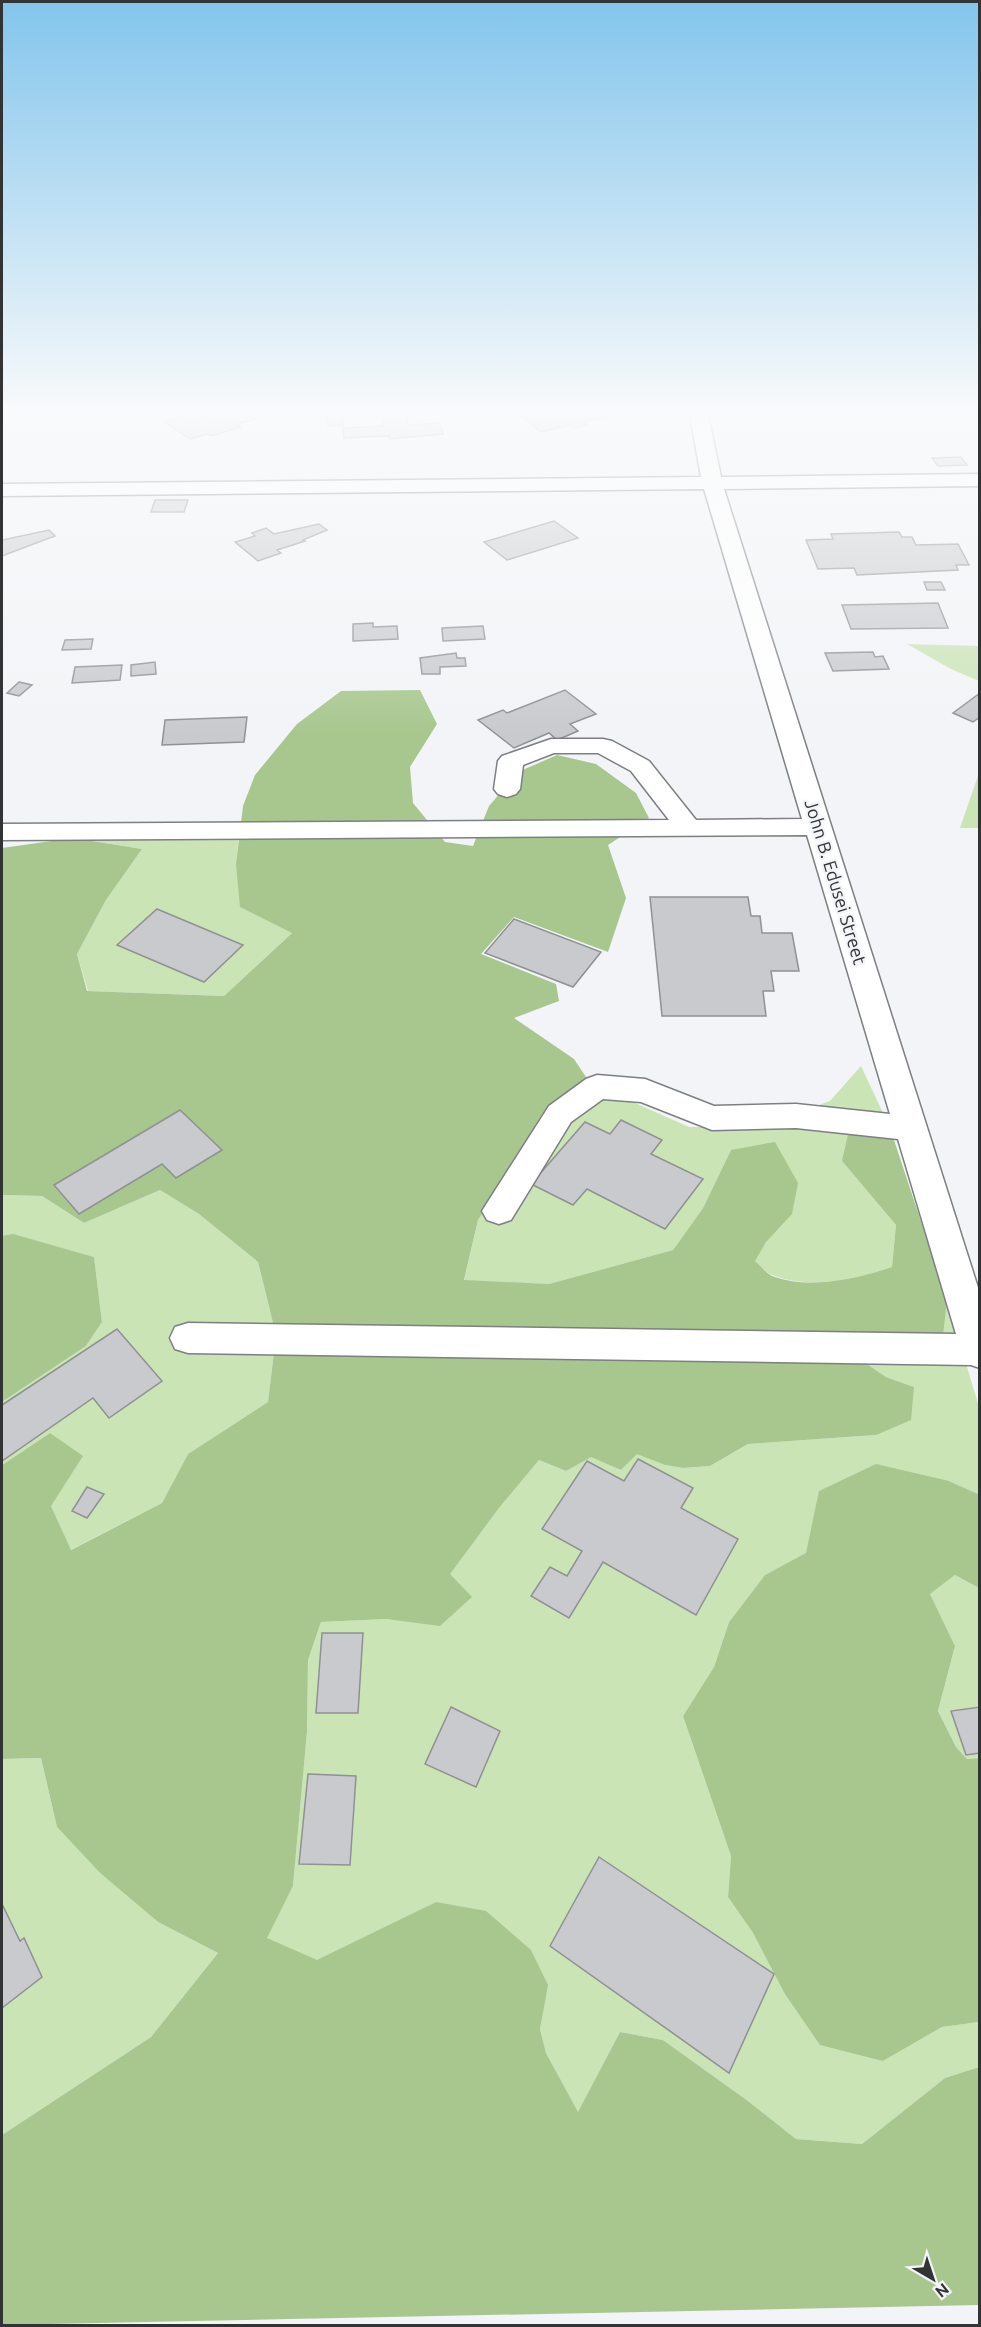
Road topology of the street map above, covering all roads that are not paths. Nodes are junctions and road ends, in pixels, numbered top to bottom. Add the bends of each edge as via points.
1 (723, 519) edge
2 (507, 789) dead end
3 (818, 827) junction
4 (689, 828) junction
5 (2, 832) edge
6 (910, 1128) junction
7 (499, 1211) dead end
8 (188, 1338) dead end
9 (979, 1351) edge

1 - 3 street, John B. Edusei Street
2 - 4 street via 511,761 551,746 603,746 640,766
3 - 4 street
3 - 6 street, John B. Edusei Street
4 - 5 street
6 - 7 street via 796,1116 712,1118 645,1091 597,1088 560,1114
6 - 9 street, John B. Edusei Street
8 - 9 street

